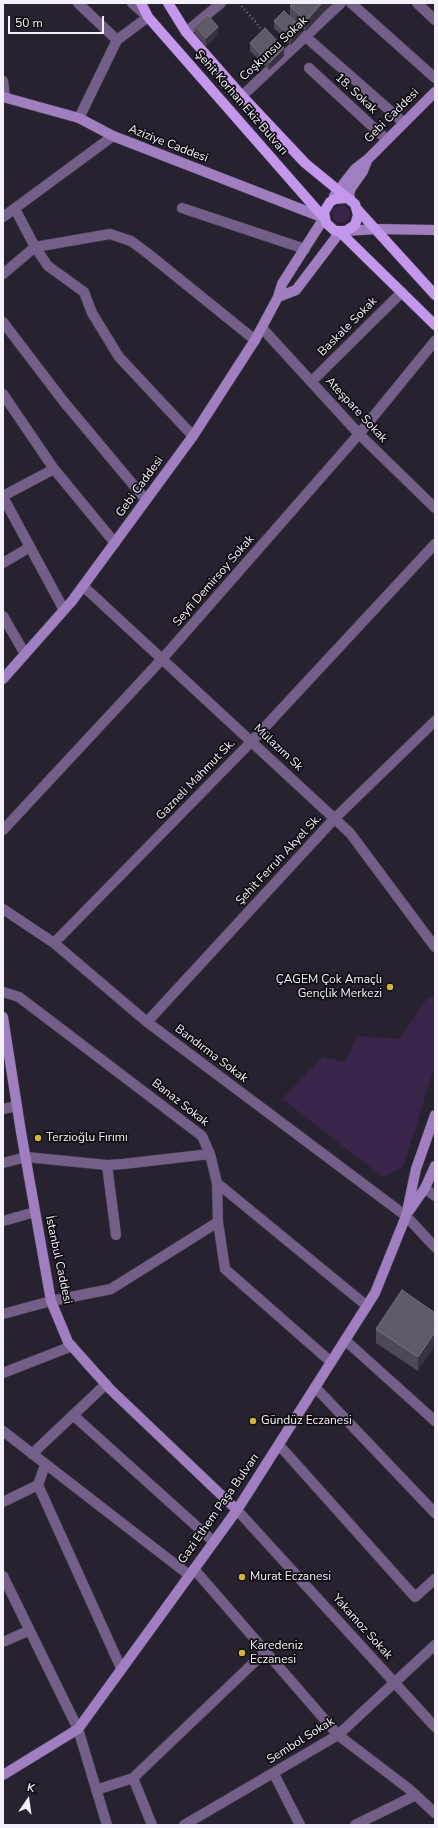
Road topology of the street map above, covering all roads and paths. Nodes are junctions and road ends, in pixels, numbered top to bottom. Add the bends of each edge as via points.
1 (78, 3) edge
2 (132, 3) edge
3 (141, 3) edge
4 (168, 3) edge
5 (221, 3) edge
6 (239, 3) edge
7 (341, 3) edge
8 (351, 3) edge
9 (417, 3) edge
10 (148, 17) junction
11 (435, 20) edge
12 (186, 32) junction
13 (306, 37) junction
14 (269, 38) edge
15 (117, 40) junction
16 (309, 68) dead end
17 (435, 78) edge
18 (3, 82) edge
19 (435, 92) edge
20 (242, 96) junction
21 (4, 97) edge
22 (79, 118) junction
23 (403, 122) junction
24 (113, 136) junction
25 (386, 140) junction
26 (368, 159) junction
27 (345, 197) junction
28 (182, 208) dead end
29 (15, 209) junction
30 (357, 209) junction
31 (3, 217) edge
32 (324, 218) junction
33 (377, 229) junction
34 (435, 230) edge
35 (343, 232) junction
36 (35, 247) junction
37 (305, 249) junction
38 (3, 274) edge
39 (402, 292) junction
40 (435, 296) edge
41 (278, 297) junction
42 (3, 322) edge
43 (435, 325) edge
44 (262, 328) junction
45 (255, 340) junction
46 (435, 341) edge
47 (312, 381) junction
48 (3, 394) edge
49 (359, 434) junction
50 (193, 436) junction
51 (54, 469) junction
52 (3, 497) edge
53 (146, 500) junction
54 (435, 508) edge
55 (115, 542) junction
56 (435, 544) edge
57 (30, 547) junction
58 (3, 563) edge
59 (83, 586) junction
60 (64, 610) junction
61 (3, 616) edge
62 (25, 654) junction
63 (163, 658) junction
64 (3, 679) edge
65 (435, 721) edge
66 (251, 742) junction
67 (334, 819) junction
68 (3, 830) edge
69 (3, 909) edge
70 (54, 943) junction
71 (435, 947) edge
72 (3, 992) edge
73 (3, 1017) edge
74 (147, 1022) junction
75 (6, 1055) edge
76 (17, 1106) junction
77 (3, 1110) edge
78 (435, 1115) edge
79 (210, 1154) junction
80 (26, 1157) junction
81 (3, 1163) edge
82 (107, 1165) junction
83 (435, 1166) edge
84 (217, 1183) junction
85 (425, 1188) junction
86 (435, 1196) edge
87 (35, 1212) junction
88 (406, 1216) junction
89 (3, 1222) edge
90 (218, 1222) junction
91 (116, 1235) dead end
92 (435, 1247) edge
93 (51, 1301) junction
94 (367, 1306) junction
95 (3, 1314) edge
96 (346, 1340) junction
97 (72, 1346) junction
98 (331, 1362) junction
99 (3, 1373) edge
100 (106, 1384) junction
101 (316, 1387) junction
102 (74, 1415) junction
103 (435, 1421) edge
104 (3, 1431) edge
105 (279, 1445) junction
106 (32, 1454) junction
107 (45, 1465) junction
108 (38, 1485) junction
109 (3, 1502) edge
110 (237, 1510) junction
111 (435, 1513) edge
112 (214, 1542) junction
113 (191, 1572) junction
114 (3, 1576) edge
115 (435, 1579) edge
116 (28, 1631) junction
117 (3, 1642) edge
118 (435, 1646) edge
119 (265, 1652) junction
120 (121, 1668) junction
121 (395, 1682) junction
122 (435, 1727) edge
123 (78, 1729) junction
124 (338, 1735) junction
125 (274, 1774) junction
126 (3, 1775) edge
127 (133, 1778) junction
128 (96, 1790) junction
129 (416, 1795) junction
130 (435, 1813) edge
131 (107, 1825) edge
132 (152, 1825) edge
133 (184, 1825) edge
134 (300, 1825) edge
135 (355, 1825) edge

1 - 15 street
2 - 10 street
3 - 10 main road, Şehit Korhan Ekiz Bulvarı
4 - 12 main road, Şehit Korhan Ekiz Bulvarı
5 - 12 street
6 - 14 path
7 - 13 street, Coşkunsu Sokak
8 - 17 street
9 - 11 street
10 - 15 street
10 - 32 main road, Şehit Korhan Ekiz Bulvarı
12 - 20 main road, Şehit Korhan Ekiz Bulvarı
13 - 20 street, Coşkunsu Sokak
13 - 23 street
15 - 22 street
16 - 25 street, 18. Sokak
18 - 21 street
19 - 23 main road, Gebi Caddesi
20 - 27 main road, Şehit Korhan Ekiz Bulvarı via 305,163
21 - 22 main road, Aziziye Caddesi
22 - 24 main road, Aziziye Caddesi
23 - 25 main road, Gebi Caddesi
24 - 29 street
24 - 32 main road, Aziziye Caddesi
25 - 26 main road, Gebi Caddesi
26 - 27 main road, Gebi Caddesi
26 - 27 main road, Gebi Caddesi via 355,169
27 - 30 main road
27 - 32 main road via 330,202 326,206
28 - 37 street
29 - 31 street
29 - 36 street
30 - 33 main road
30 - 35 main road via 358,220 351,229
32 - 35 main road via 330,228
32 - 37 main road, Gebi Caddesi
33 - 34 main road
33 - 35 main road
33 - 40 main road
35 - 39 main road
35 - 41 main road via 296,290
36 - 38 street
36 - 45 street via 110,234 131,241
36 - 50 street via 48,266 84,292 92,313 119,357
37 - 41 main road, Gebi Caddesi via 282,284
39 - 43 main road
39 - 47 street, Baskale Sokak
41 - 44 main road, Gebi Caddesi
42 - 53 street via 64,402
44 - 45 main road, Gebi Caddesi
44 - 47 street, Ateşpare Sokak
45 - 50 main road, Gebi Caddesi
46 - 49 street, Seyfi Demirsoy Sokak
47 - 49 street, Ateşpare Sokak
48 - 51 street
49 - 54 street, Ateşpare Sokak
49 - 63 street, Seyfi Demirsoy Sokak
50 - 53 main road, Gebi Caddesi
51 - 52 street
51 - 55 street
52 - 57 street
53 - 55 main road, Gebi Caddesi
55 - 59 main road, Gebi Caddesi
56 - 66 street, Gazneli Mahmut Sk.
57 - 58 street
57 - 60 street
59 - 60 main road, Gebi Caddesi
59 - 63 street, Mülazım Sk
60 - 62 main road, Gebi Caddesi
61 - 62 street
62 - 64 main road, Gebi Caddesi
63 - 66 street, Mülazım Sk
63 - 68 street, Seyfi Demirsoy Sokak
65 - 67 street, Şehit Ferruh Akyel Sk.
66 - 67 street, Mülazım Sk
66 - 70 street, Gazneli Mahmut Sk.
67 - 71 street, Mülazım Sk via 350,834
67 - 74 street, Şehit Ferruh Akyel Sk.
69 - 70 street, Bandırma Sokak
70 - 74 street, Bandırma Sokak
72 - 79 street, Banaz Sokak via 19,997 202,1136
73 - 75 main road, İstanbul Caddesi
74 - 88 street, Bandırma Sokak
75 - 76 main road, İstanbul Caddesi
76 - 77 street
76 - 80 main road, İstanbul Caddesi
78 - 88 main road, Gazi Ethem Paşa Bulvarı via 416,1170
79 - 82 street
79 - 84 street, Banaz Sokak
80 - 81 street
80 - 82 street
80 - 87 main road, İstanbul Caddesi
82 - 91 street
83 - 85 main road, Gazi Ethem Paşa Bulvarı
84 - 90 street, Banaz Sokak
84 - 94 street
85 - 86 street
85 - 88 main road, Gazi Ethem Paşa Bulvarı
87 - 89 street
87 - 93 main road, İstanbul Caddesi
88 - 92 street, Bandırma Sokak
88 - 94 main road, Gazi Ethem Paşa Bulvarı via 375,1293
90 - 93 street via 111,1289
90 - 98 street, Banaz Sokak via 225,1269
93 - 95 street
93 - 97 main road, İstanbul Caddesi
94 - 96 main road, Gazi Ethem Paşa Bulvarı
96 - 98 main road, Gazi Ethem Paşa Bulvarı
96 - 103 street
97 - 99 street
97 - 100 main road, İstanbul Caddesi
98 - 101 main road, Gazi Ethem Paşa Bulvarı
100 - 102 street
100 - 110 main road, İstanbul Caddesi
101 - 105 main road, Gazi Ethem Paşa Bulvarı
101 - 111 street
102 - 106 street
102 - 112 street
104 - 106 street
105 - 110 main road, Gazi Ethem Paşa Bulvarı
105 - 115 street via 415,1597
106 - 107 street
107 - 108 street
107 - 113 street
108 - 109 street
108 - 120 street
110 - 112 main road, Gazi Ethem Paşa Bulvarı
110 - 121 street, Yakamoz Sokak
112 - 113 main road, Gazi Ethem Paşa Bulvarı
113 - 119 street
113 - 120 main road, Gazi Ethem Paşa Bulvarı
114 - 116 street
116 - 117 street
116 - 123 street
118 - 121 street, Sembol Sokak
119 - 124 street
119 - 127 street
120 - 123 main road, Gazi Ethem Paşa Bulvarı
121 - 122 street, Yakamoz Sokak
121 - 124 street, Sembol Sokak
123 - 126 main road, Gazi Ethem Paşa Bulvarı
123 - 128 street
124 - 125 street, Sembol Sokak
124 - 129 street
125 - 133 street, Sembol Sokak
125 - 134 street
127 - 128 street
127 - 132 street
128 - 131 street
129 - 130 street
129 - 135 street

